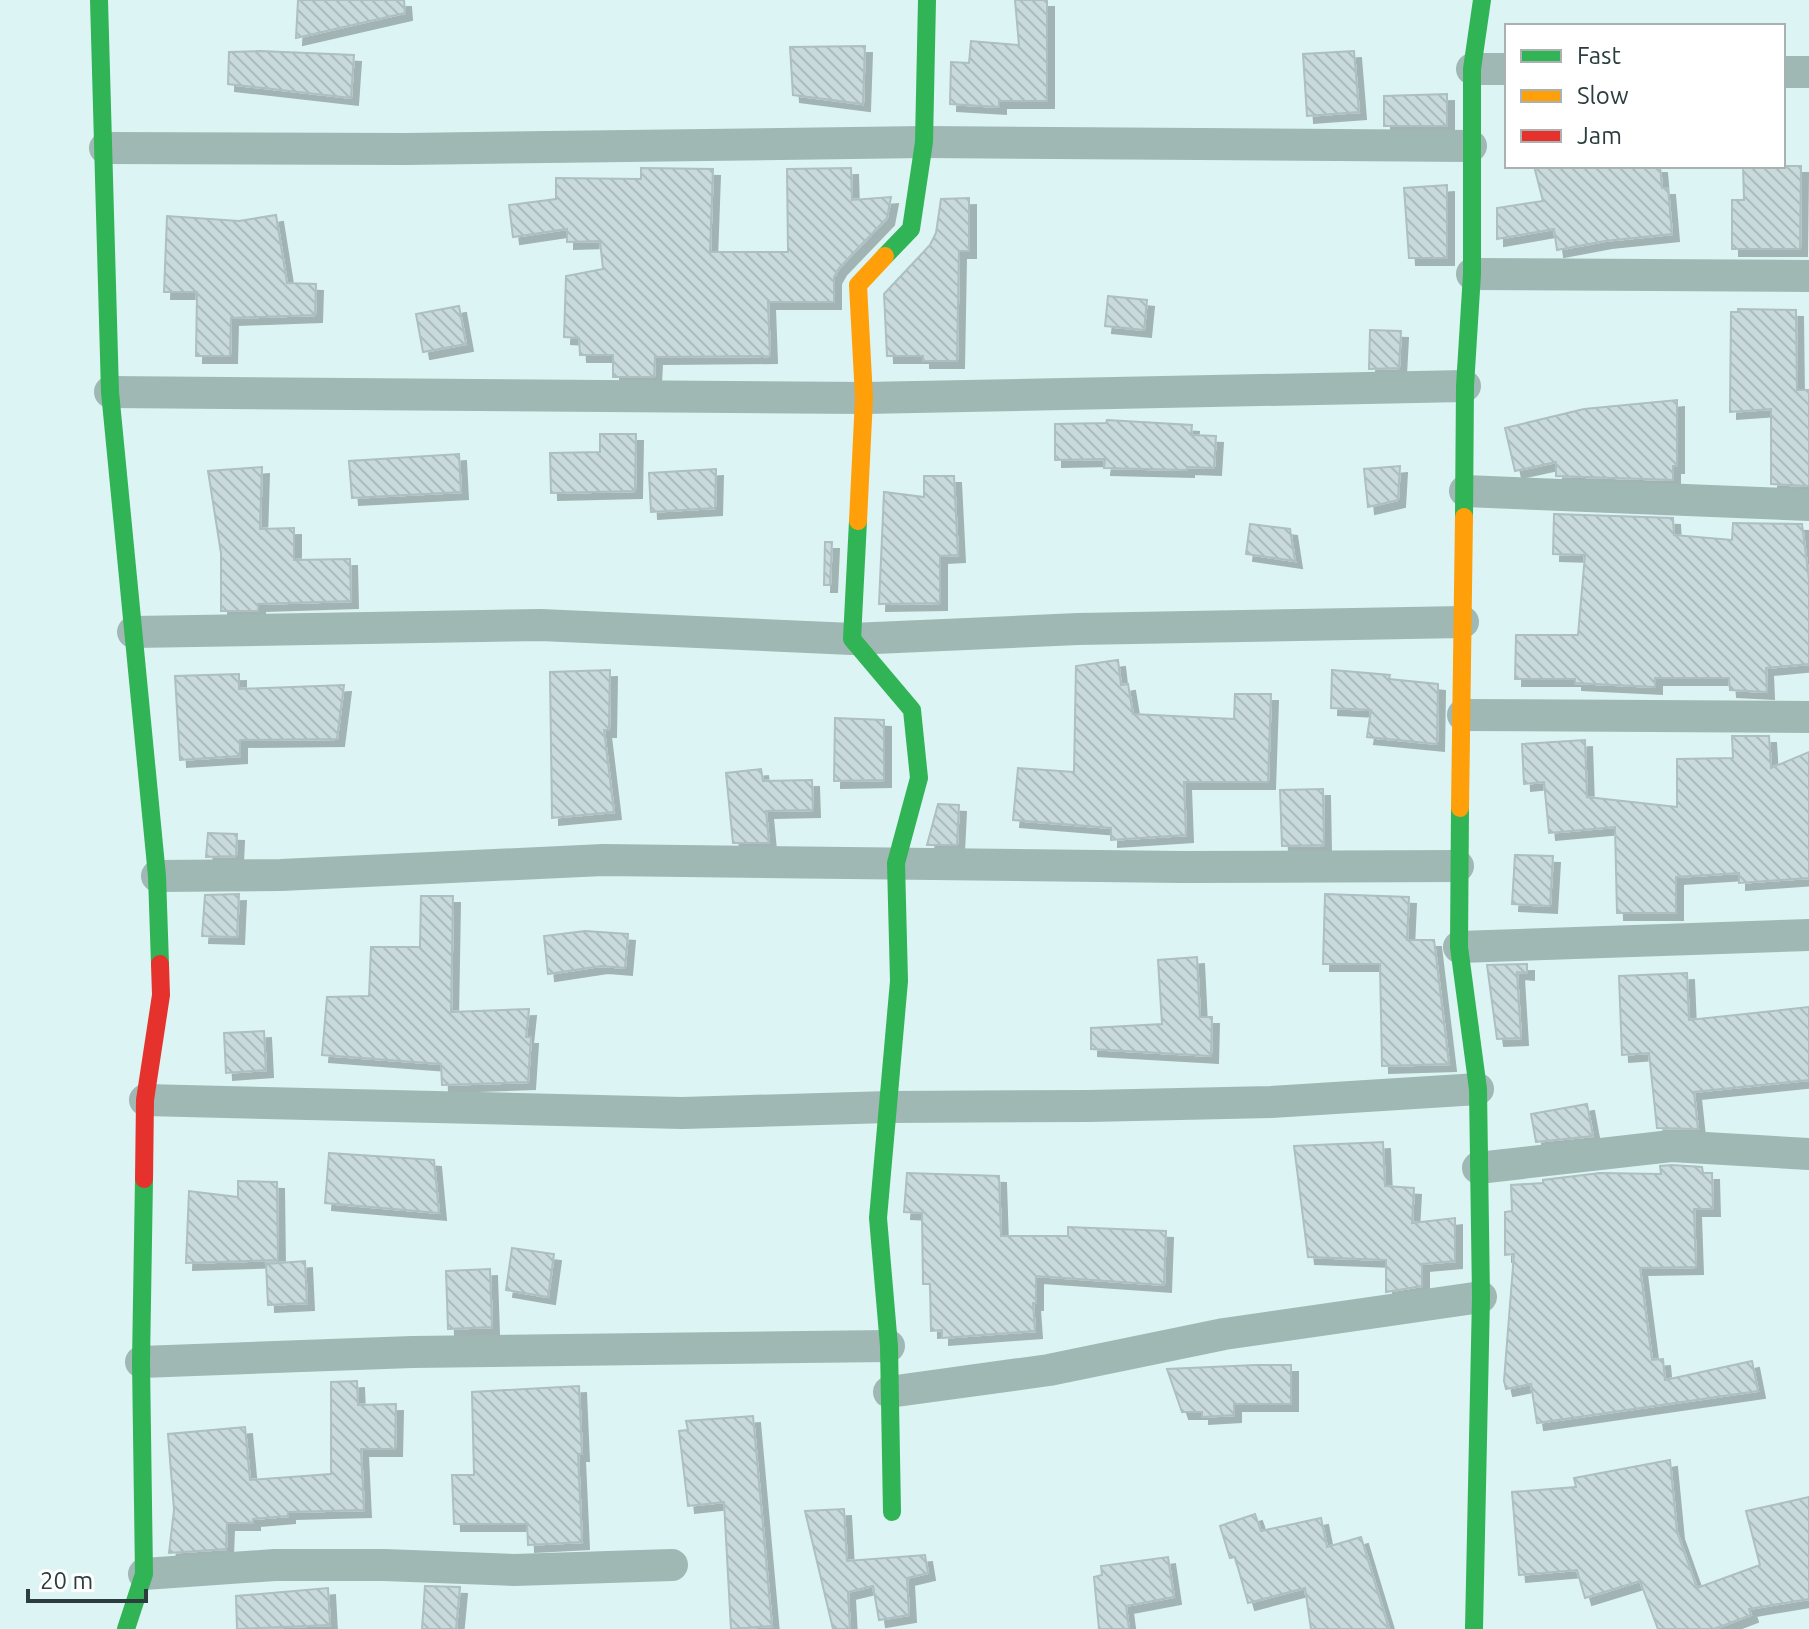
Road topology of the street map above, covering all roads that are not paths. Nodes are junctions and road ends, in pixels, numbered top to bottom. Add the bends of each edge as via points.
1 (99, 0) edge
2 (927, 0) edge
3 (1482, 0) edge
4 (1472, 69) junction
5 (1505, 69) edge
6 (1785, 72) edge
7 (1809, 72) edge
8 (924, 142) junction
9 (1471, 146) junction
10 (105, 148) junction
11 (1472, 274) junction
12 (1809, 276) edge
13 (1465, 386) junction
14 (110, 392) junction
15 (864, 398) junction
16 (1465, 491) junction
17 (1809, 505) edge
18 (1463, 622) junction
19 (133, 632) junction
20 (852, 639) junction
21 (1463, 715) junction
22 (1809, 717) edge
23 (896, 863) junction
24 (1458, 866) junction
25 (157, 876) junction
26 (1809, 935) edge
27 (1459, 947) junction
28 (1478, 1089) junction
29 (145, 1100) junction
30 (889, 1107) junction
31 (1809, 1154) edge
32 (1478, 1168) junction
33 (1481, 1297) junction
34 (889, 1346) junction
35 (141, 1362) junction
36 (889, 1392) junction
37 (892, 1512) dead end
38 (672, 1565) dead end
39 (144, 1574) junction
40 (126, 1629) edge
41 (1474, 1629) edge

1 - 10 street
2 - 8 street
3 - 4 street
4 - 5 street
4 - 9 street
6 - 7 street
8 - 9 street
8 - 10 street
8 - 15 street via 911,229 858,285
9 - 11 street
10 - 14 street
11 - 12 street
11 - 13 street
13 - 15 street
13 - 16 street
14 - 15 street
14 - 19 street
15 - 20 street
16 - 17 street
16 - 18 street
18 - 20 street
18 - 21 street
19 - 20 street via 541,625
19 - 25 street
20 - 23 street via 912,710 919,778
21 - 22 street
21 - 24 street
23 - 24 street
23 - 25 street via 603,860
23 - 30 street via 899,981
24 - 27 street
25 - 29 street via 161,995
26 - 27 street
27 - 28 street
28 - 30 street via 1271,1102
28 - 32 street
29 - 30 street via 682,1113
29 - 35 street
30 - 34 street via 878,1218
31 - 32 street via 1671,1146
32 - 33 street
33 - 36 street via 1224,1334 1049,1370
33 - 41 street
34 - 35 street via 412,1352
34 - 36 street
35 - 39 street
36 - 37 street
38 - 39 street via 514,1570 275,1565
39 - 40 street

